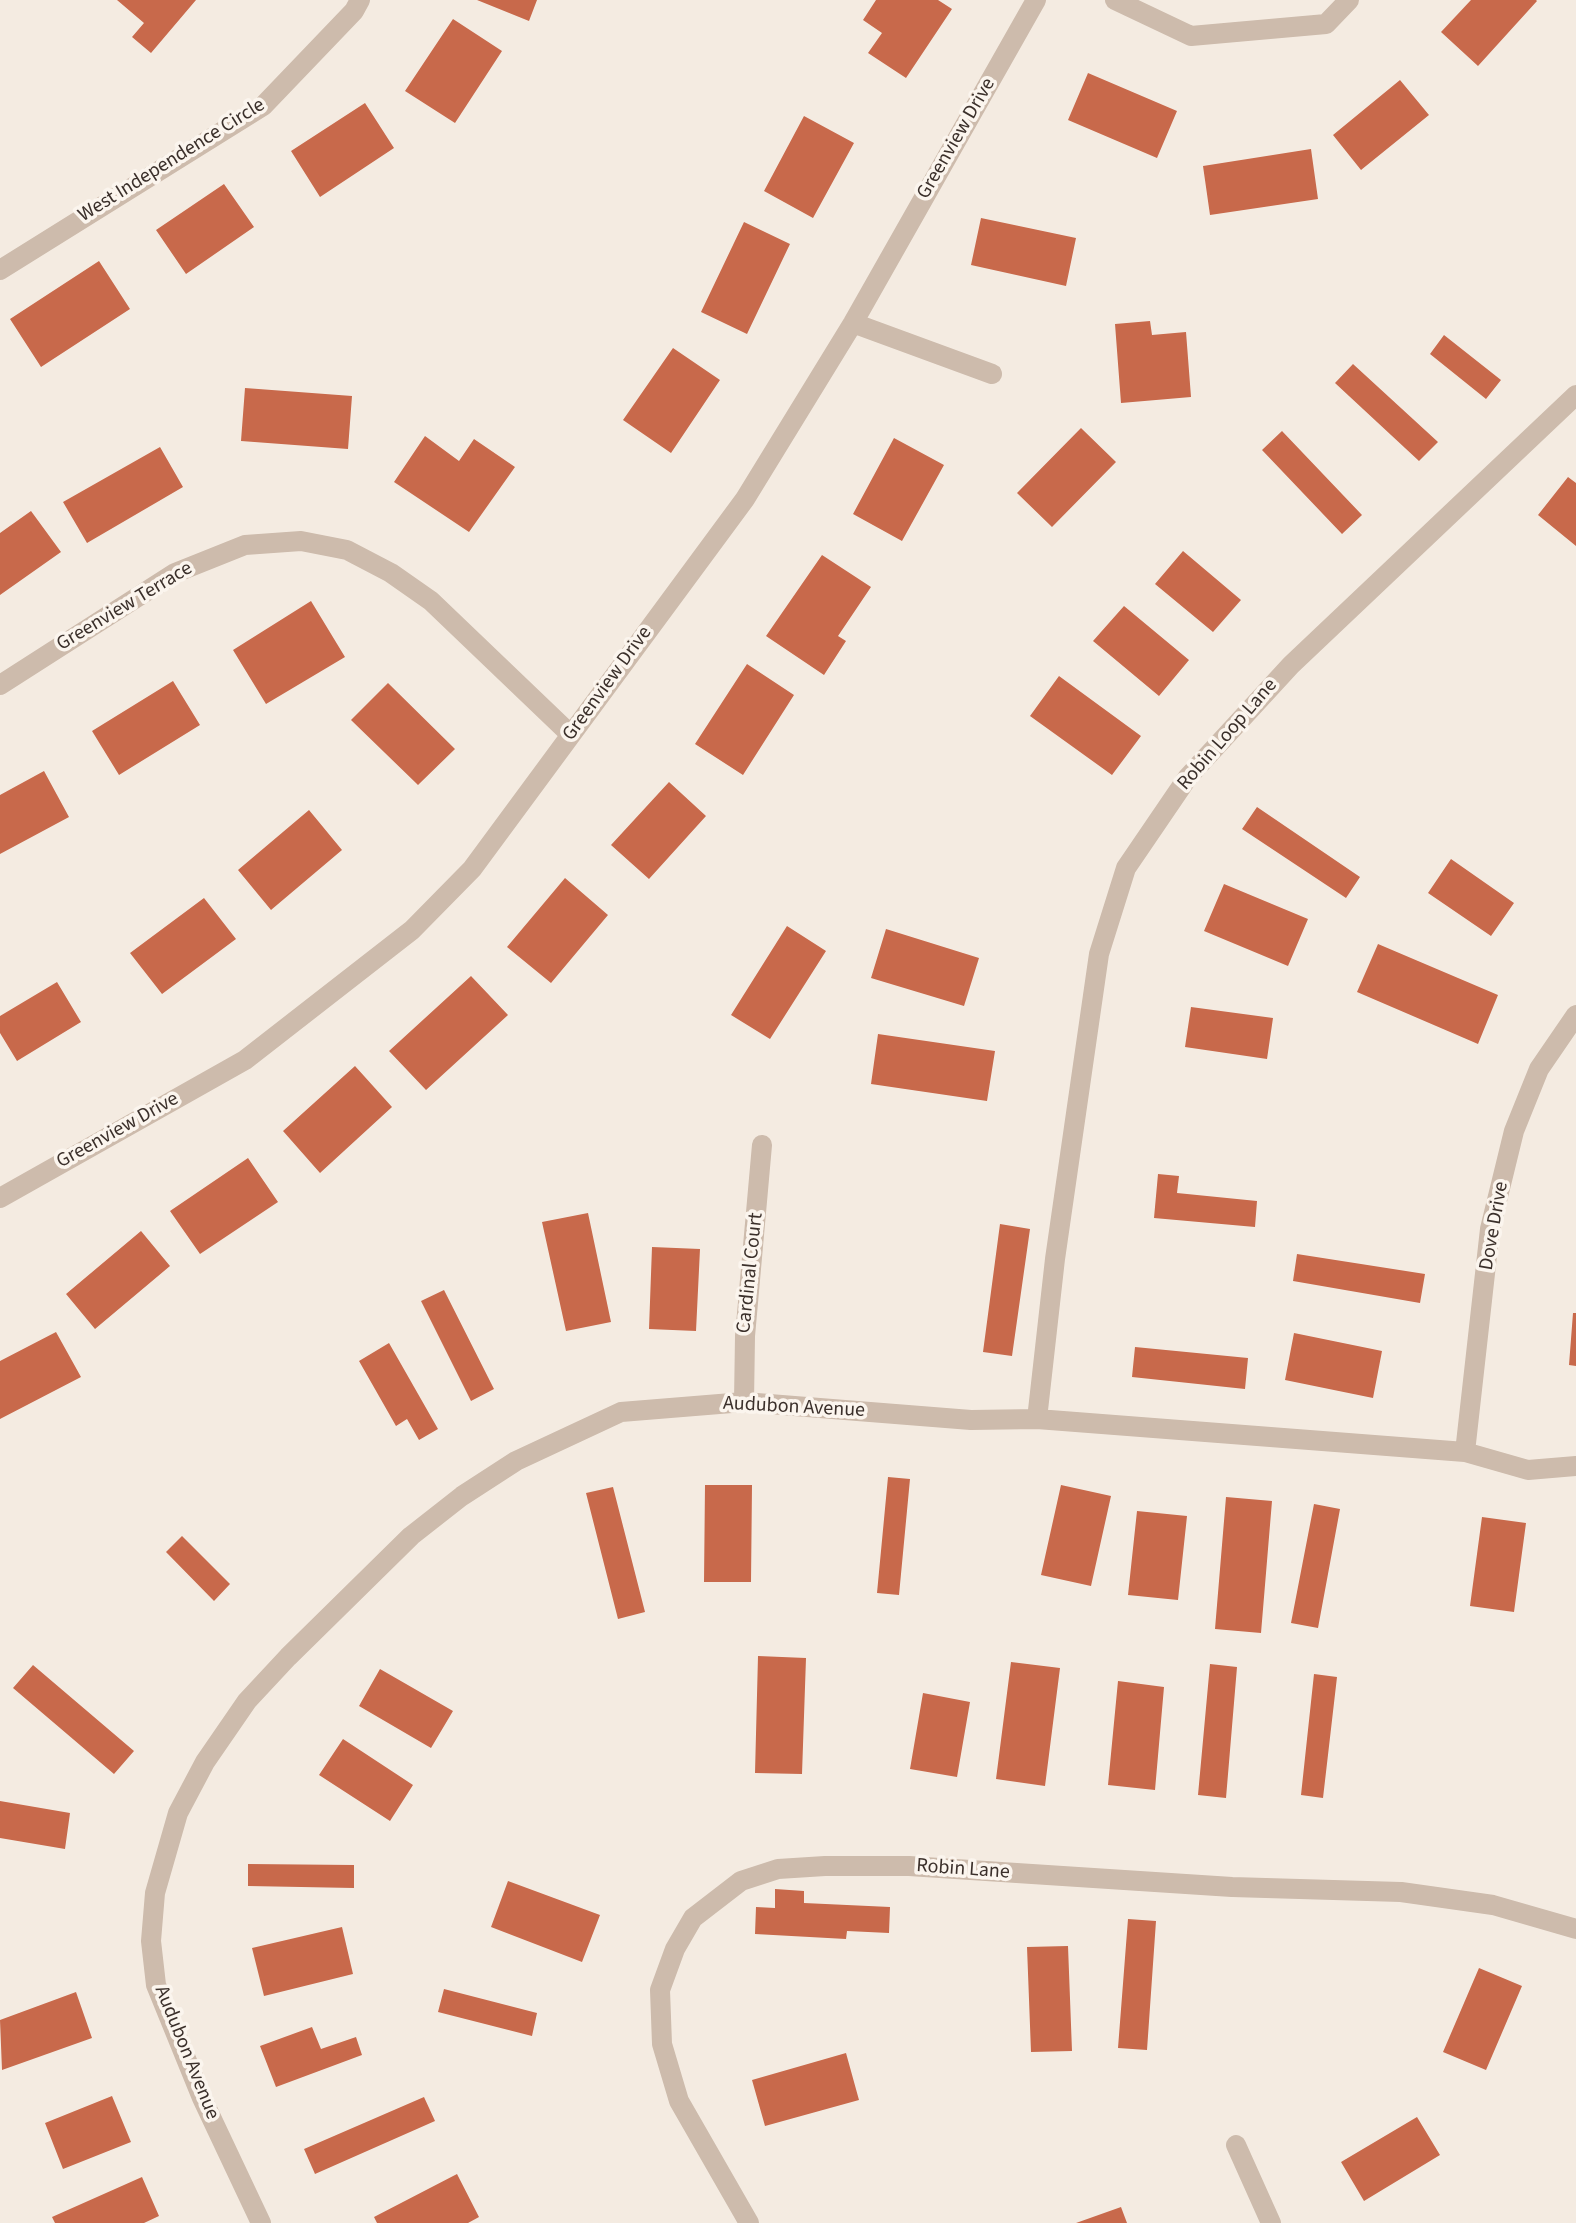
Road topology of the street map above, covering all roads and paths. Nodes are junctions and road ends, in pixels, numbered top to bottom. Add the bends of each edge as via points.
1 (1036, 0) edge
2 (1115, 0) edge
3 (1349, 0) edge
4 (351, 4) edge
5 (0, 270) edge
6 (853, 323) junction
7 (992, 374) dead end
8 (1576, 395) edge
9 (0, 685) edge
10 (571, 735) junction
11 (1576, 1015) edge
12 (762, 1145) dead end
13 (0, 1198) edge
14 (744, 1402) junction
15 (1037, 1419) junction
16 (1465, 1452) junction
17 (1576, 1466) edge
18 (1576, 1929) edge
19 (1236, 2145) dead end
20 (261, 2223) edge
21 (749, 2223) edge
22 (1271, 2223) edge

1 - 6 street, Greenview Drive
2 - 3 street via 1191,36 1326,24
4 - 5 street, West Independence Circle via 263,106
6 - 7 street
6 - 10 street, Greenview Drive via 745,499
8 - 15 street, Robin Loop Lane via 1291,665 1188,777 1126,868 1099,954
9 - 10 street, Greenview Terrace via 175,573 245,545 301,541 347,550 431,601
10 - 13 street, Greenview Drive via 472,869 412,930 245,1060
11 - 16 street, Dove Drive via 1539,1069 1514,1131 1490,1229
12 - 14 street, Cardinal Court
14 - 15 street, Audubon Avenue via 971,1420
14 - 20 street, Audubon Avenue via 621,1412 516,1461 462,1496 411,1536 288,1657 247,1701 205,1762 178,1813 155,1893 151,1941 156,1985
15 - 16 street, Audubon Avenue
16 - 17 street, Audubon Avenue via 1528,1470
18 - 21 street, Robin Lane via 1493,1905 1401,1892 909,1866 778,1869 741,1881 693,1918 660,1990 662,2044 679,2101
19 - 22 street

